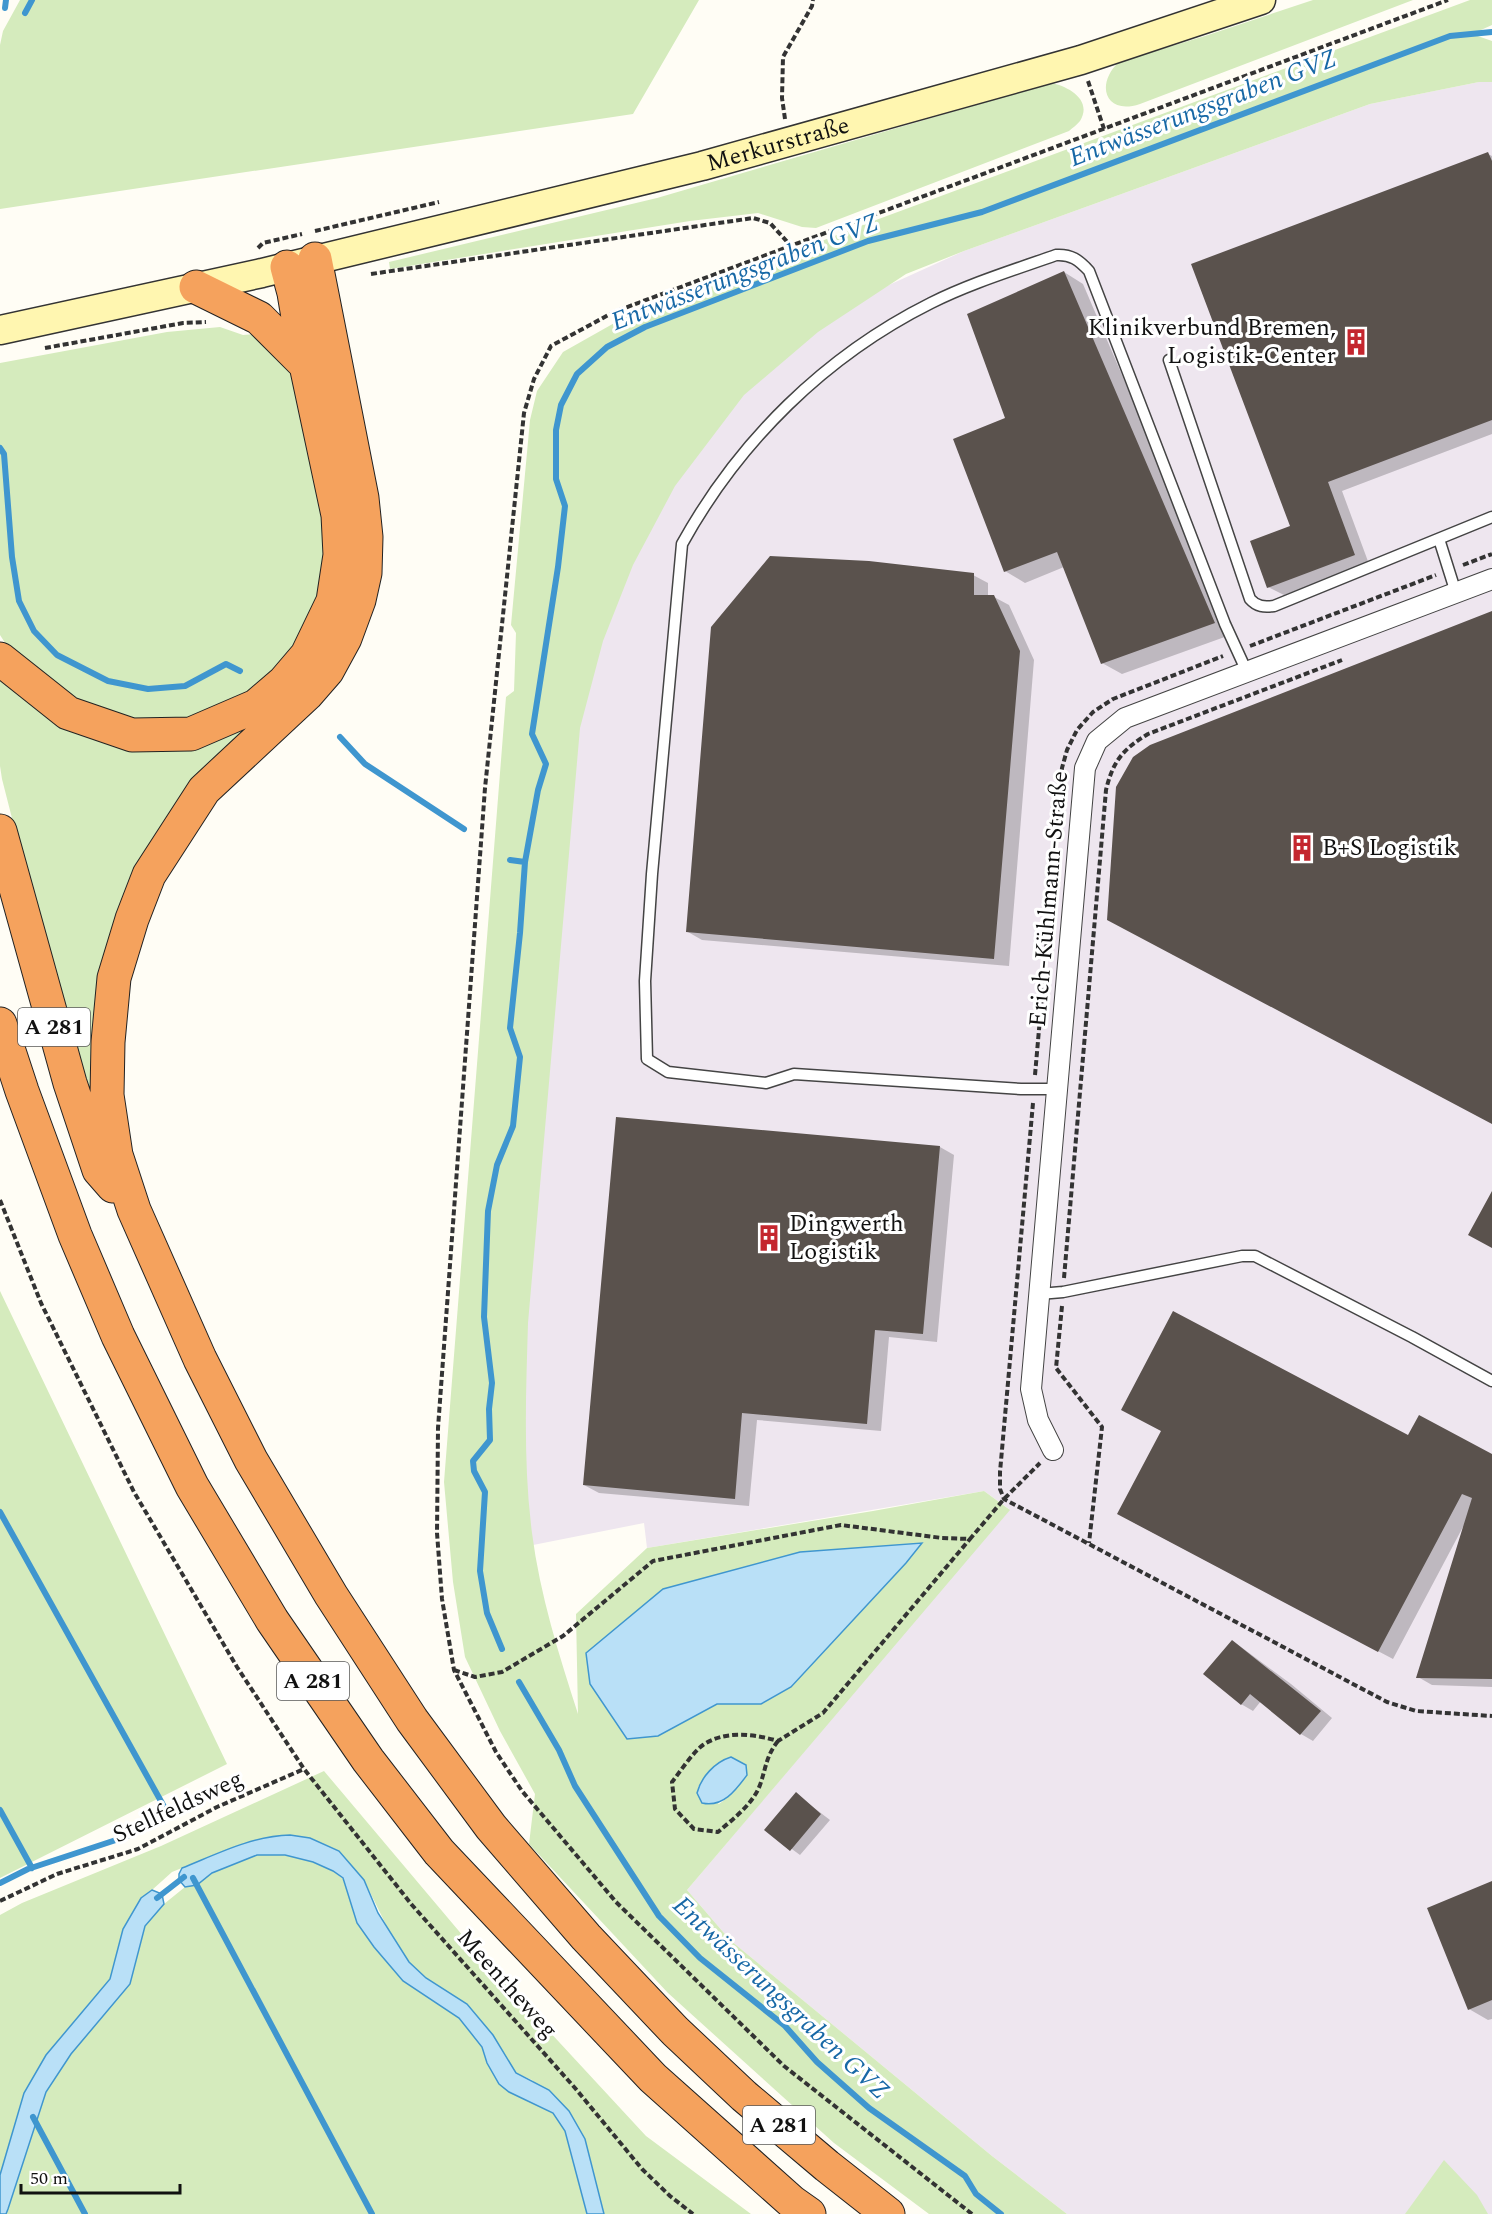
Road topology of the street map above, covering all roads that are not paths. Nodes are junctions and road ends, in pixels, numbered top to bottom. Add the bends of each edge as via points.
1 (1261, 0) edge
2 (301, 263) junction
3 (196, 287) junction
4 (9, 328) edge
5 (1169, 360) dead end
6 (306, 365) junction
7 (1492, 517) edge
8 (1439, 539) junction
9 (1492, 579) edge
10 (1456, 592) junction
11 (0, 659) edge
12 (1247, 672) junction
13 (0, 831) edge
14 (0, 1024) edge
15 (1057, 1089) junction
16 (134, 1210) junction
17 (1039, 1294) junction
18 (1492, 1381) edge
19 (1053, 1450) road end
20 (809, 2214) edge
21 (888, 2214) edge

1 - 2 street, Merkurstraße via 1081,60 702,166
2 - 3 street, Merkurstraße
2 - 6 highway via 294,293
2 - 16 highway via 362,498 365,573 345,638 327,671 204,790 149,875 132,919 114,978 107,1095 116,1155
3 - 4 street, Merkurstraße
3 - 6 highway via 259,318
5 - 8 lane via 1254,605 1274,606
6 - 11 highway via 338,515 340,555 333,601 307,655 284,682 256,706 191,734 132,735 68,714
7 - 8 lane
8 - 10 lane
9 - 10 street, Erich-Kühlmann-Straße
10 - 12 street, Erich-Kühlmann-Straße
12 - 15 street, Erich-Kühlmann-Straße via 1125,718 1098,741 1085,768
12 - 15 lane via 1089,271 1068,255 1056,255 932,303 882,331 828,369 773,418 699,514 682,544 652,874 645,981 647,1059 668,1072 766,1083 794,1074
13 - 16 highway, A 281 via 70,1083 99,1170
14 - 20 highway, A 281 via 75,1235 118,1336 192,1486 272,1620 368,1760 439,1852 653,2078
15 - 17 street, Erich-Kühlmann-Straße
16 - 21 highway, A 281 via 200,1359 251,1460 412,1720 491,1827 586,1937 675,2031 744,2096
17 - 18 lane via 1255,1256
17 - 19 street, Erich-Kühlmann-Straße via 1031,1389 1038,1420

